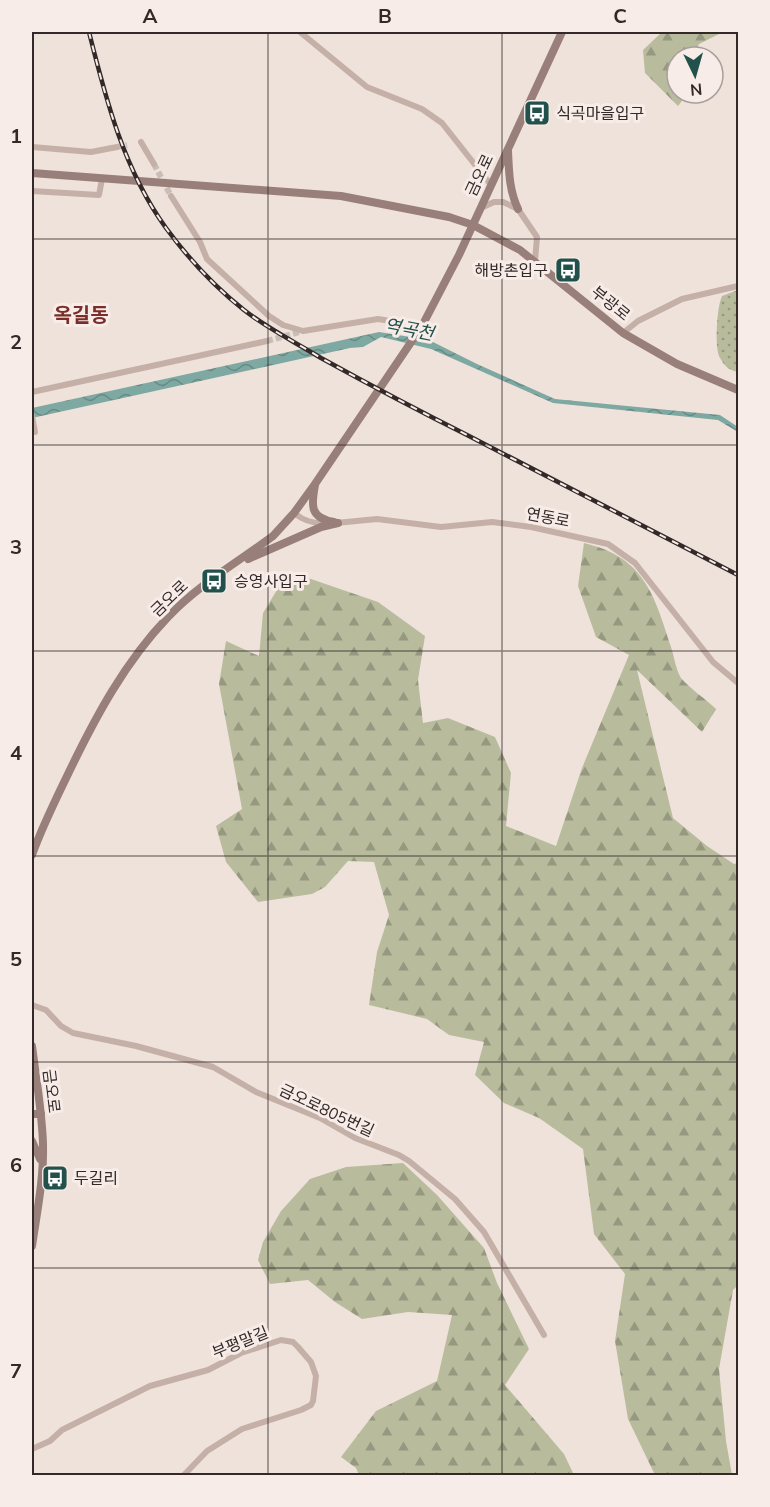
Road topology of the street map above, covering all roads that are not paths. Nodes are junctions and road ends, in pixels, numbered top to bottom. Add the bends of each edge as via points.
1 (300, 32) edge
2 (562, 32) edge
3 (141, 142) dead end
4 (32, 147) edge
5 (117, 147) tunnel mouth
6 (508, 148) junction
7 (154, 164) tunnel mouth
8 (32, 173) edge
9 (102, 179) junction
10 (490, 185) junction
11 (32, 191) edge
12 (171, 196) tunnel mouth
13 (480, 208) junction
14 (518, 209) junction
15 (473, 225) junction
16 (535, 261) junction
17 (738, 286) edge
18 (421, 328) junction
19 (623, 333) junction
20 (267, 341) tunnel mouth
21 (738, 390) edge
22 (32, 392) edge
23 (32, 416) edge
24 (35, 432) dead end
25 (315, 484) junction
26 (294, 513) junction
27 (338, 523) junction
28 (231, 566) junction
29 (738, 683) edge
30 (32, 855) edge
31 (32, 1005) edge
32 (32, 1046) edge
33 (35, 1069) junction
34 (32, 1082) edge
35 (36, 1114) edge
36 (32, 1141) edge
37 (42, 1164) junction
38 (32, 1246) edge
39 (544, 1335) dead end
40 (32, 1449) edge
41 (183, 1476) edge

1 - 10 street via 367,87 433,115
2 - 6 main road, 금오로
3 - 7 street
4 - 5 street via 91,152
6 - 10 main road, 금오로
6 - 14 main road via 509,177
8 - 9 main road, 부광로
9 - 11 street via 99,195
9 - 15 main road, 부광로 via 341,196 425,211
10 - 13 main road, 금오로
12 - 18 street via 207,259 283,325 303,331 378,319
13 - 14 street via 504,202
13 - 15 main road, 금오로
14 - 16 street via 537,237
15 - 16 main road, 부광로
15 - 18 main road, 금오로
16 - 19 main road, 부광로
17 - 19 street via 682,299
18 - 25 main road, 금오로
19 - 21 main road, 부광로 via 677,364
20 - 22 street
23 - 24 street
25 - 26 main road, 금오로
25 - 27 main road via 315,511 323,520
26 - 27 street, 연동로 via 311,523
26 - 28 main road, 금오로 via 273,536
27 - 28 main road
27 - 29 street, 연동로 via 377,519 441,527 492,522 608,544 634,562 713,662
28 - 30 main road, 금오로 via 168,617 129,666 98,716
31 - 39 street, 금오로805번길 via 46,1010 73,1033 213,1067 256,1092 409,1161 455,1199 484,1232
32 - 33 main road, 금오로
33 - 34 main road
33 - 35 main road, 금오로
35 - 37 main road, 금오로
36 - 37 main road
37 - 38 main road, 금오로
40 - 41 street, 부평말길 via 150,1386 208,1370 241,1353 281,1340 293,1342 311,1362 316,1376 311,1405 242,1429 207,1451

